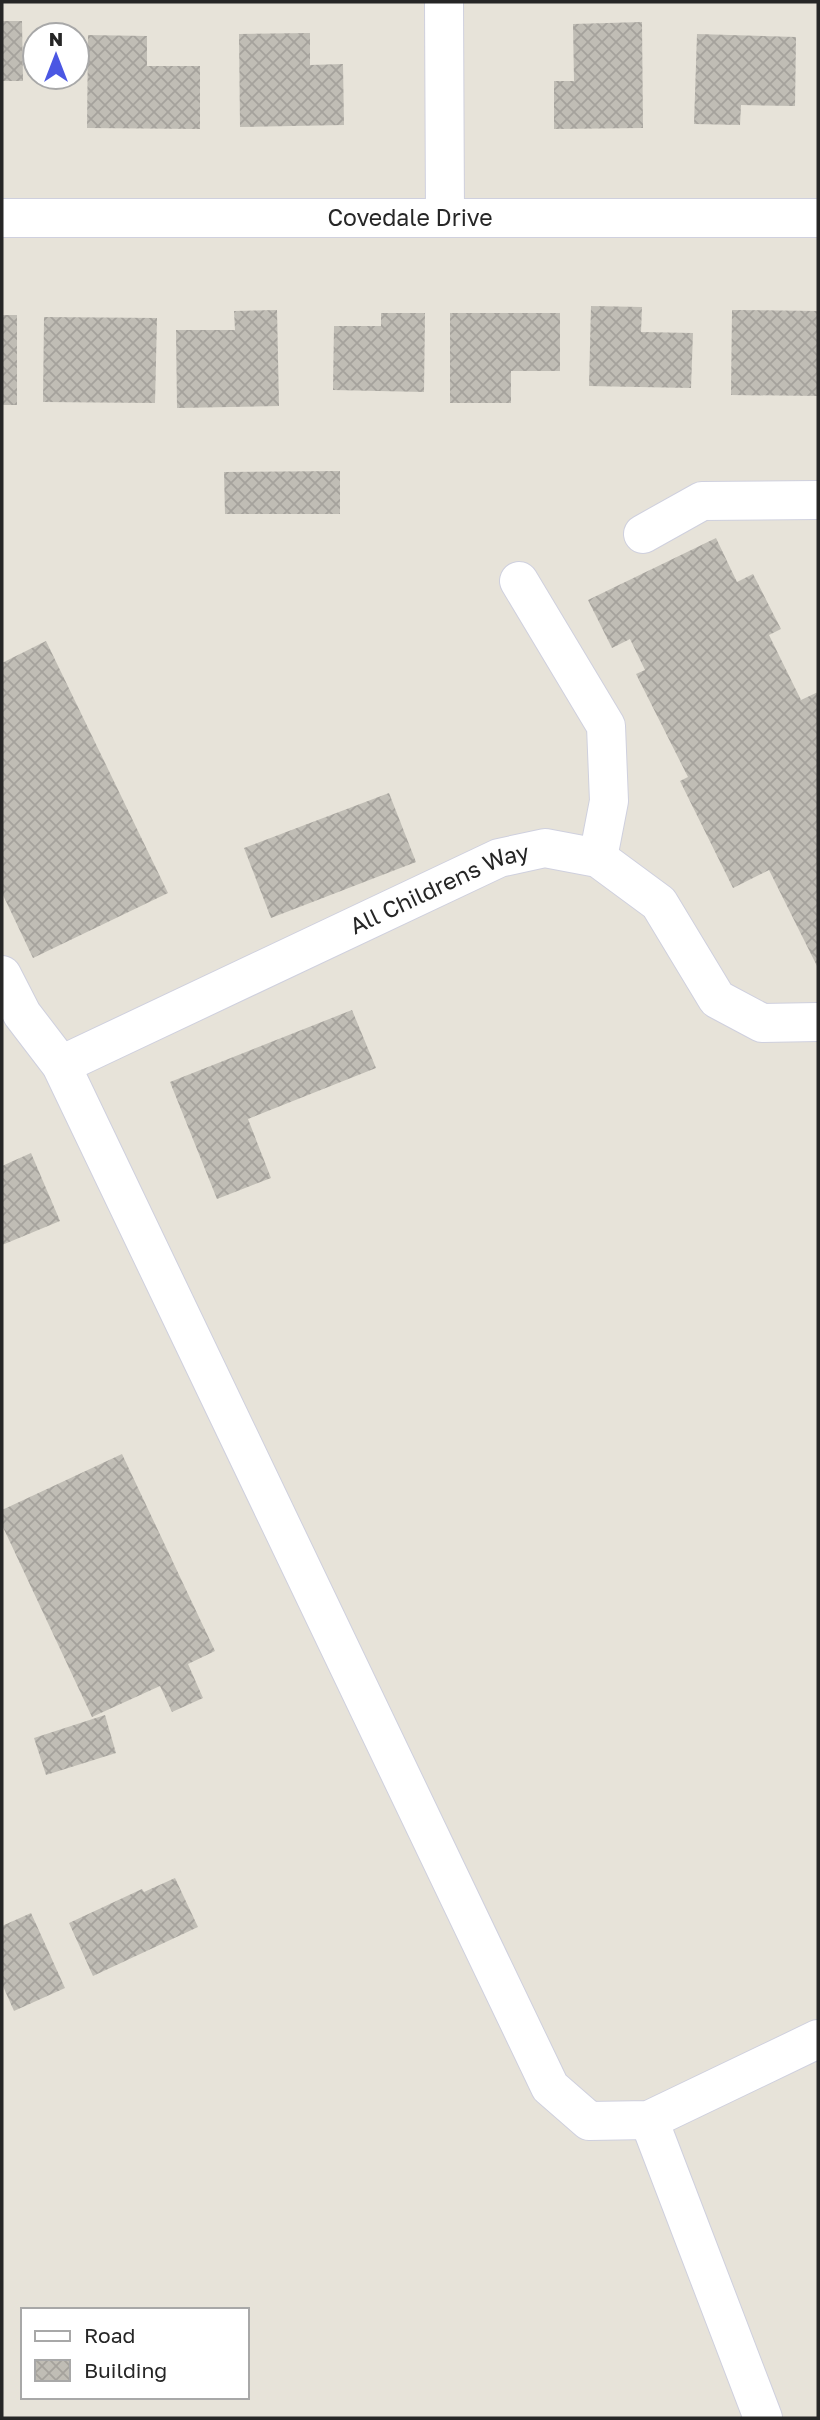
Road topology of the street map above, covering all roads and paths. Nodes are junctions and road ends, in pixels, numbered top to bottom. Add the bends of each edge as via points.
1 (444, 2) edge
2 (2, 218) edge
3 (445, 218) junction
4 (818, 218) edge
5 (818, 500) edge
6 (643, 534) dead end
7 (519, 580) dead end
8 (598, 858) junction
9 (2, 975) edge
10 (818, 1021) edge
11 (61, 1065) junction
12 (818, 2039) edge
13 (649, 2120) junction
14 (763, 2418) edge

1 - 3 street
2 - 3 street, Covedale Drive
3 - 4 street, Covedale Drive
5 - 6 street via 702,501
7 - 8 street via 606,726 609,801
8 - 10 street, All Childrens Way via 659,903 717,999 762,1023
8 - 11 street, All Childrens Way via 545,848 499,858
9 - 11 street via 22,1014
11 - 13 street via 550,2087 589,2121
12 - 13 street
13 - 14 street

